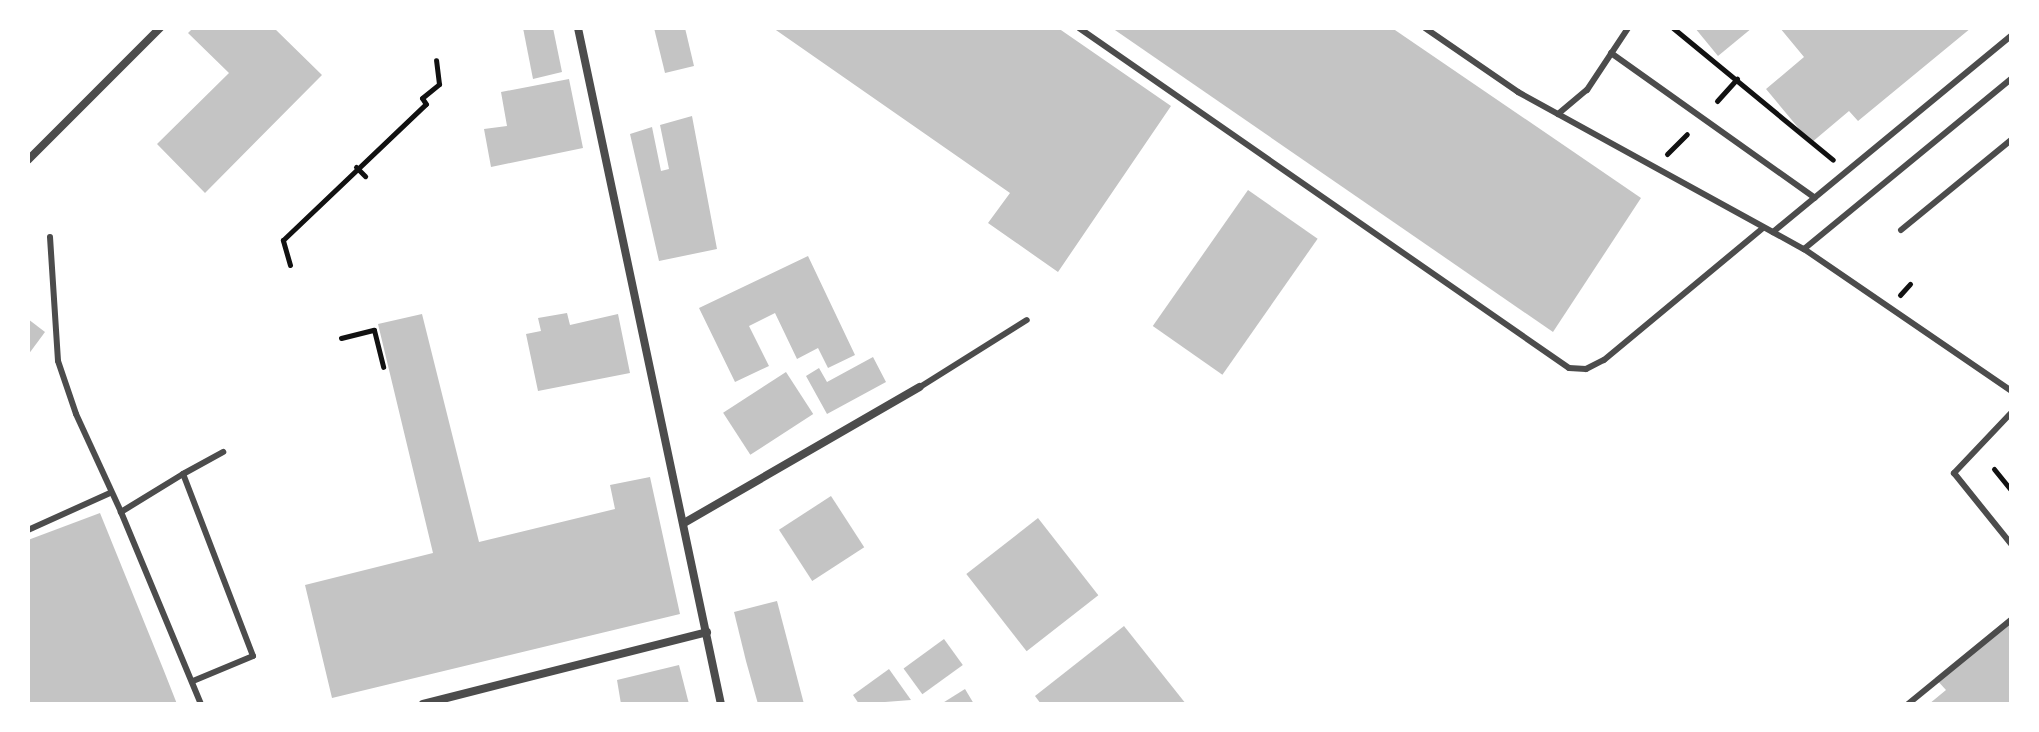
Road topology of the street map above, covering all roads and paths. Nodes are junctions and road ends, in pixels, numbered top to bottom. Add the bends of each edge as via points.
1 (160, 28) edge
2 (578, 28) edge
3 (1079, 28) edge
4 (1425, 28) edge
5 (1628, 28) edge
6 (1673, 28) edge
7 (2011, 36) edge
8 (1611, 53) junction
9 (436, 60) dead end
10 (1737, 79) junction
11 (2011, 79) edge
12 (1717, 101) dead end
13 (1558, 114) junction
14 (1687, 134) dead end
15 (2011, 140) edge
16 (1666, 155) dead end
17 (28, 160) edge
18 (1834, 161) dead end
19 (356, 167) junction
20 (365, 176) dead end
21 (1815, 198) junction
22 (1763, 228) junction
23 (1901, 230) dead end
24 (1773, 232) junction
25 (50, 237) dead end
26 (1804, 249) junction
27 (290, 265) dead end
28 (1027, 320) dead end
29 (341, 338) dead end
30 (383, 367) dead end
31 (920, 387) joint
32 (2011, 391) edge
33 (2011, 413) edge
34 (223, 452) dead end
35 (1994, 469) dead end
36 (183, 474) junction
37 (2011, 490) edge
38 (110, 493) junction
39 (121, 512) junction
40 (684, 523) junction
41 (28, 530) edge
42 (2011, 544) edge
43 (2011, 620) edge
44 (707, 632) junction
45 (193, 681) junction
46 (201, 704) edge
47 (423, 704) edge
48 (721, 704) edge
49 (1908, 704) edge

1 - 17 street
2 - 40 street
3 - 22 lane via 1569,368 1586,369 1654,322
4 - 13 lane
5 - 8 lane
6 - 10 path
7 - 21 lane
8 - 13 lane via 1576,104
8 - 21 lane
9 - 19 path via 439,84 422,98 426,104
10 - 12 path
10 - 18 path
11 - 26 lane
13 - 22 lane
14 - 16 path
15 - 23 lane
19 - 20 path
19 - 27 path via 283,240
21 - 24 lane
22 - 24 lane
24 - 26 lane
25 - 38 lane via 58,361
26 - 32 lane
28 - 31 lane
29 - 30 path via 374,330
31 - 40 street
33 - 42 lane via 1954,473
34 - 36 lane
35 - 37 path
36 - 39 lane
36 - 45 lane via 253,656
38 - 39 lane
38 - 41 lane
39 - 45 lane
40 - 44 street
43 - 49 lane
44 - 47 street
44 - 48 street
45 - 46 lane

